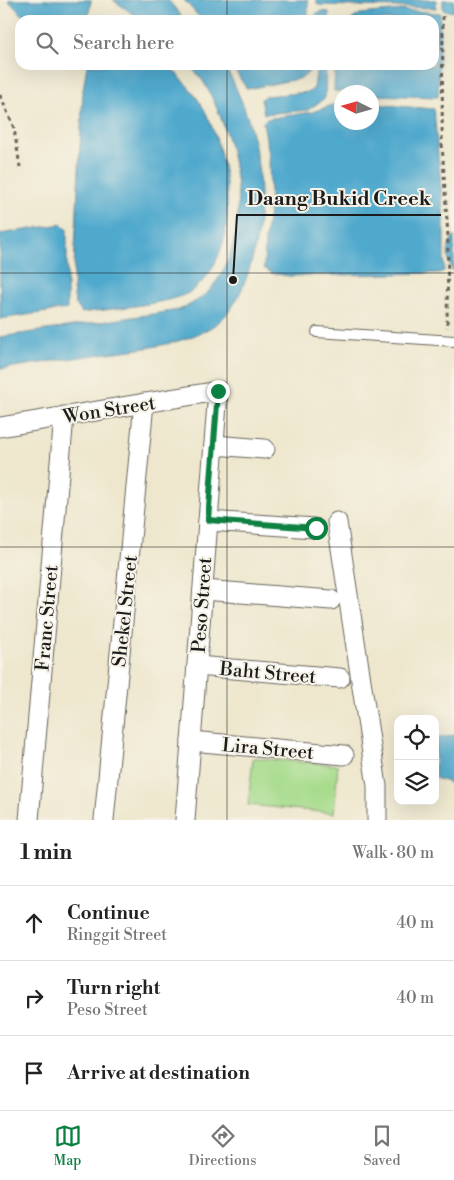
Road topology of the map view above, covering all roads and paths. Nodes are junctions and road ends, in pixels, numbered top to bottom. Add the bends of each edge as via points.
1 (443, 16) dead end
2 (0, 95) edge
3 (20, 167) dead end
4 (317, 332) dead end
5 (451, 341) edge
6 (218, 391) joint
7 (144, 403) junction
8 (64, 416) junction
9 (0, 427) edge
10 (214, 445) junction
11 (265, 449) dead end
12 (208, 520) junction
13 (337, 522) dead end
14 (316, 528) dead end
15 (203, 590) junction
16 (331, 600) dead end
17 (197, 666) junction
18 (340, 678) dead end
19 (191, 741) junction
20 (344, 755) dead end
21 (29, 820) edge
22 (104, 820) edge
23 (185, 820) edge
24 (377, 820) edge

1 - 5 path via 442,143
2 - 3 path via 14,128
4 - 5 lane
6 - 7 street, Won Street
6 - 10 street, Peso Street
7 - 8 street, Won Street
7 - 22 street, Shekel Street
8 - 9 street, Won Street
8 - 21 street, Franc Street
10 - 11 street
10 - 12 street, Peso Street
12 - 14 street
12 - 15 street, Peso Street
13 - 24 street via 377,786
15 - 16 street
15 - 17 street, Peso Street
17 - 18 street, Baht Street
17 - 19 street, Peso Street
19 - 20 street, Lira Street
19 - 23 street, Peso Street

